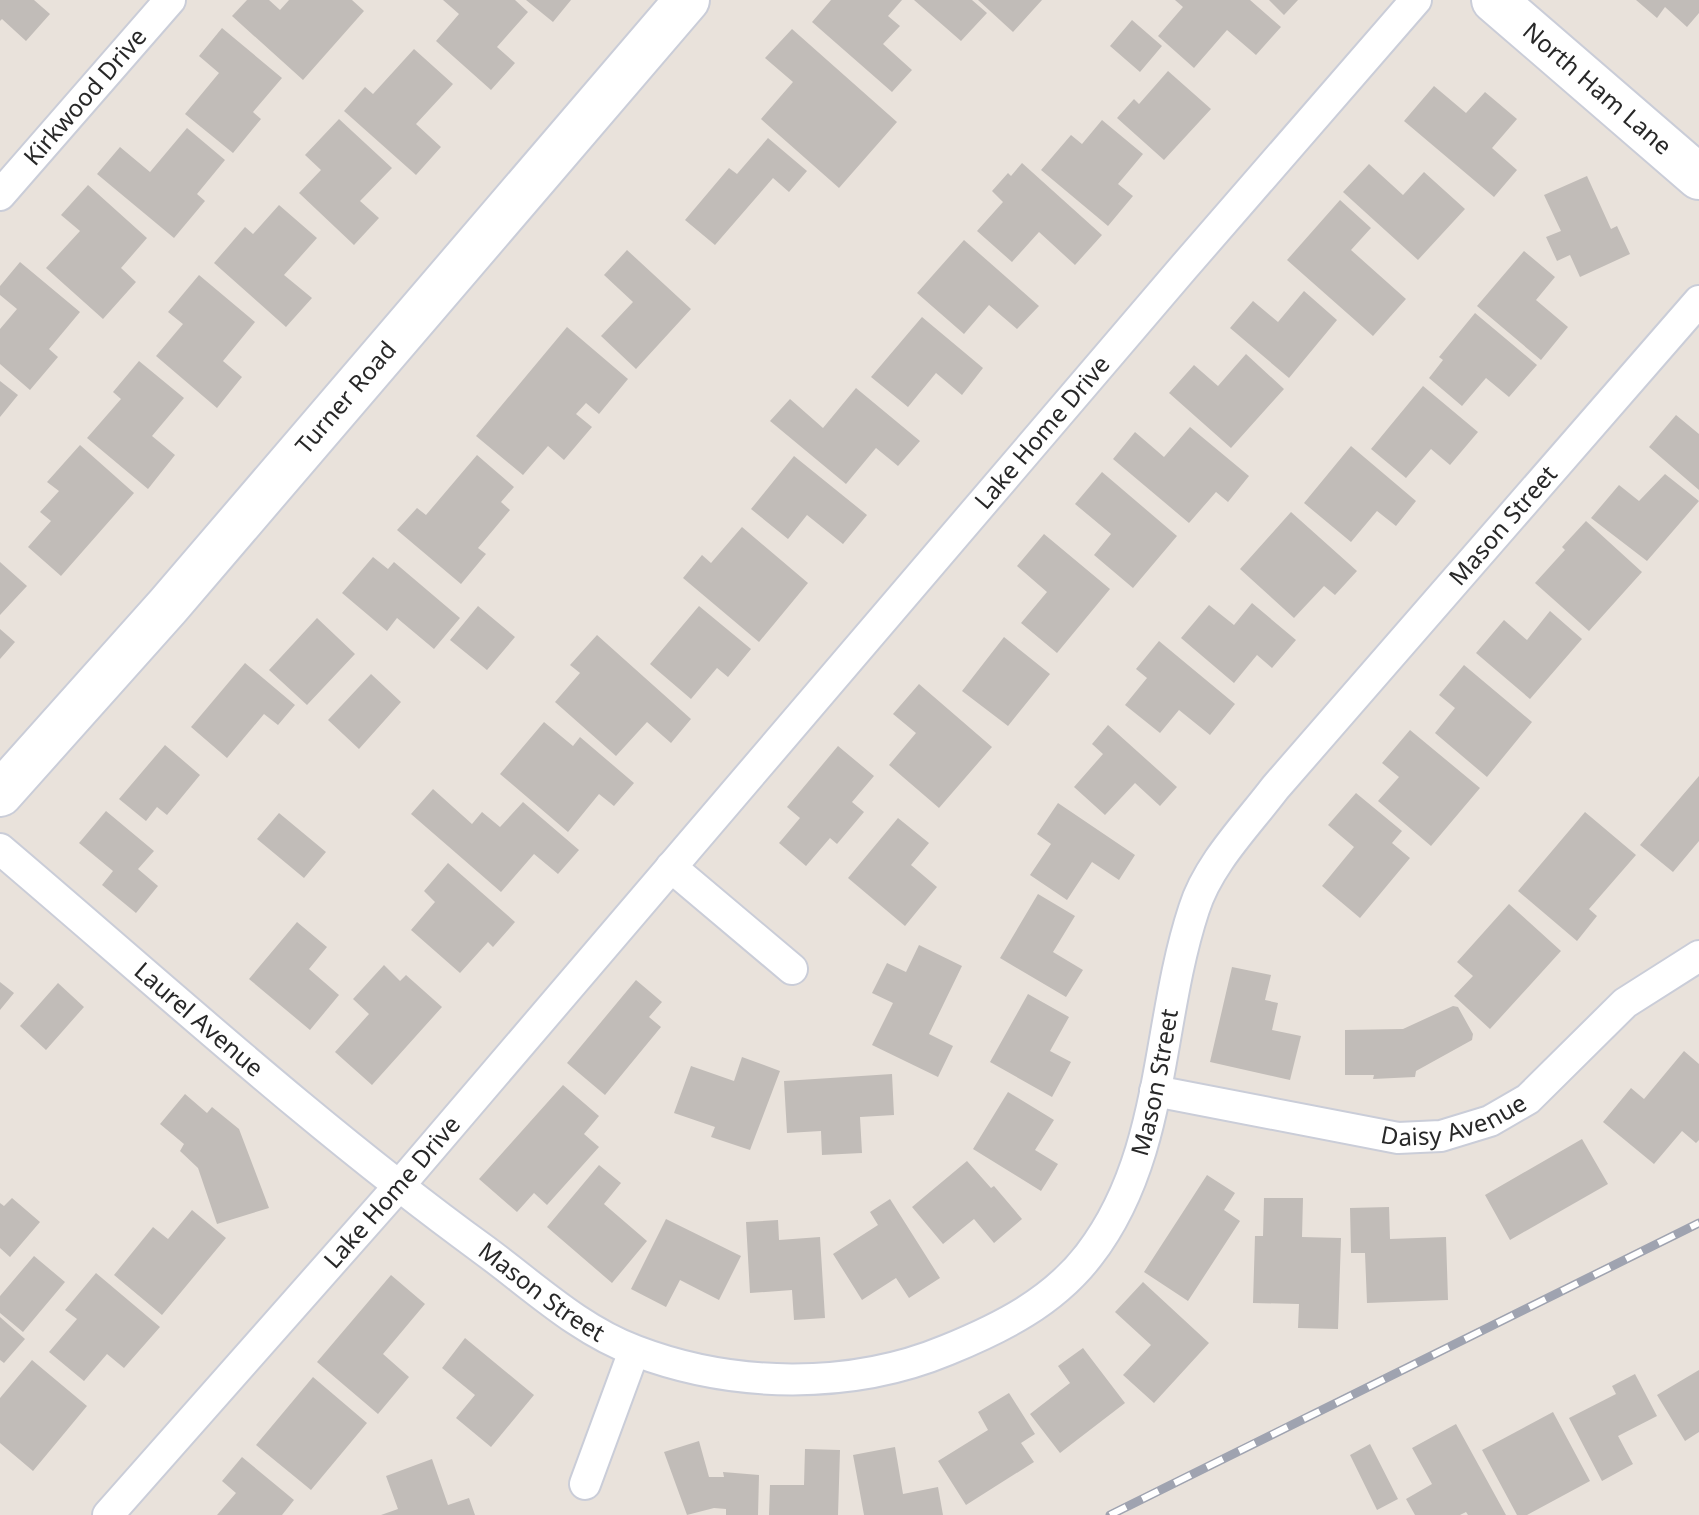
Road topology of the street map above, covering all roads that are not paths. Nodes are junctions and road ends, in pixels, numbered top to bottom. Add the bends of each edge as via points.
1 (170, 0) edge
2 (687, 0) edge
3 (1416, 0) edge
4 (1494, 0) edge
5 (1699, 177) edge
6 (0, 195) edge
7 (1699, 301) edge
8 (0, 794) edge
9 (0, 849) edge
10 (671, 867) junction
11 (1699, 956) edge
12 (792, 969) dead end
13 (1155, 1091) junction
14 (398, 1187) junction
15 (634, 1351) junction
16 (585, 1484) dead end
17 (108, 1515) edge

1 - 6 street, Kirkwood Drive
2 - 8 main road, Turner Road via 168,606
3 - 10 street, Lake Home Drive
4 - 5 main road, North Ham Lane
7 - 13 street, Mason Street via 1275,788 1219,862 1195,906
9 - 14 street, Laurel Avenue
10 - 12 street
10 - 14 street, Lake Home Drive
11 - 13 street, Daisy Avenue via 1625,1003 1528,1099 1490,1121 1441,1136 1398,1138
13 - 15 street, Mason Street via 1137,1167 1118,1211 1087,1258 1050,1295 1003,1327 920,1362 840,1376 768,1380 699,1371
14 - 15 street, Mason Street via 587,1328
14 - 17 street, Lake Home Drive
15 - 16 street

